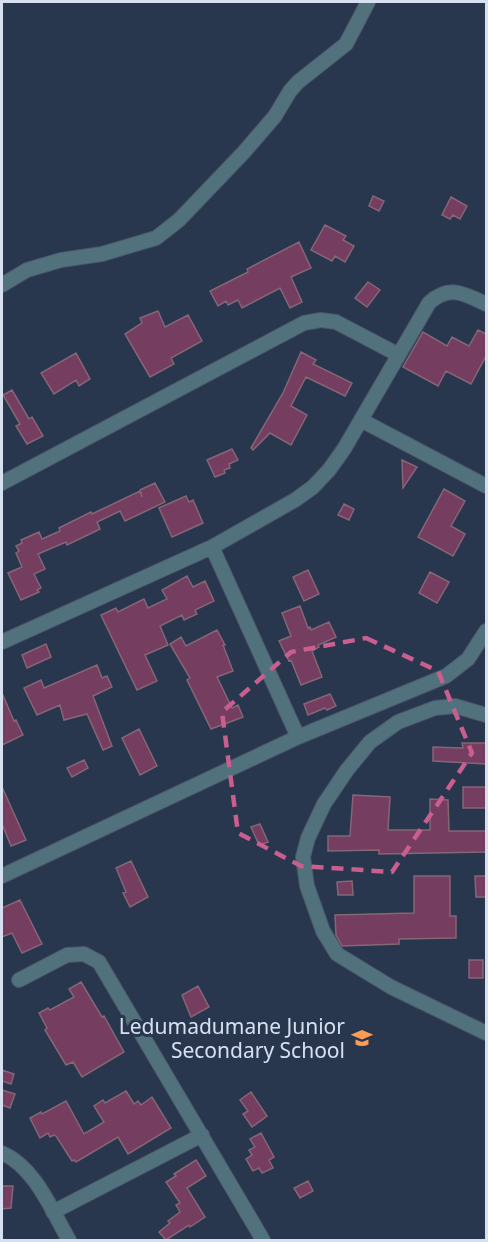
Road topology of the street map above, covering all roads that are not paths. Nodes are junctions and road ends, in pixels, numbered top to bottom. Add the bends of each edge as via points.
1 (368, 2) edge
2 (2, 285) edge
3 (486, 304) edge
4 (397, 354) junction
5 (361, 420) junction
6 (2, 483) edge
7 (486, 486) edge
8 (212, 547) junction
9 (486, 631) edge
10 (2, 642) edge
11 (486, 715) edge
12 (298, 737) junction
13 (2, 876) edge
14 (19, 980) dead end
15 (486, 1033) edge
16 (202, 1135) junction
17 (2, 1153) edge
18 (53, 1212) junction
19 (69, 1240) edge
20 (263, 1240) edge

1 - 2 street via 346,44 298,82 244,152 179,220 156,238 27,270
3 - 4 street via 460,292 437,295
4 - 5 street
4 - 6 street via 336,322 304,323
5 - 7 street
5 - 8 street via 329,470 313,487
8 - 10 street
8 - 12 street
9 - 12 street via 468,659 446,676
11 - 15 street via 455,706 435,708 398,723 370,742 324,804 303,857 307,886 323,931 337,954 391,987
12 - 13 street
14 - 16 street via 68,955 84,954 99,962
16 - 18 street
16 - 20 street
17 - 18 street via 30,1175
18 - 19 street

